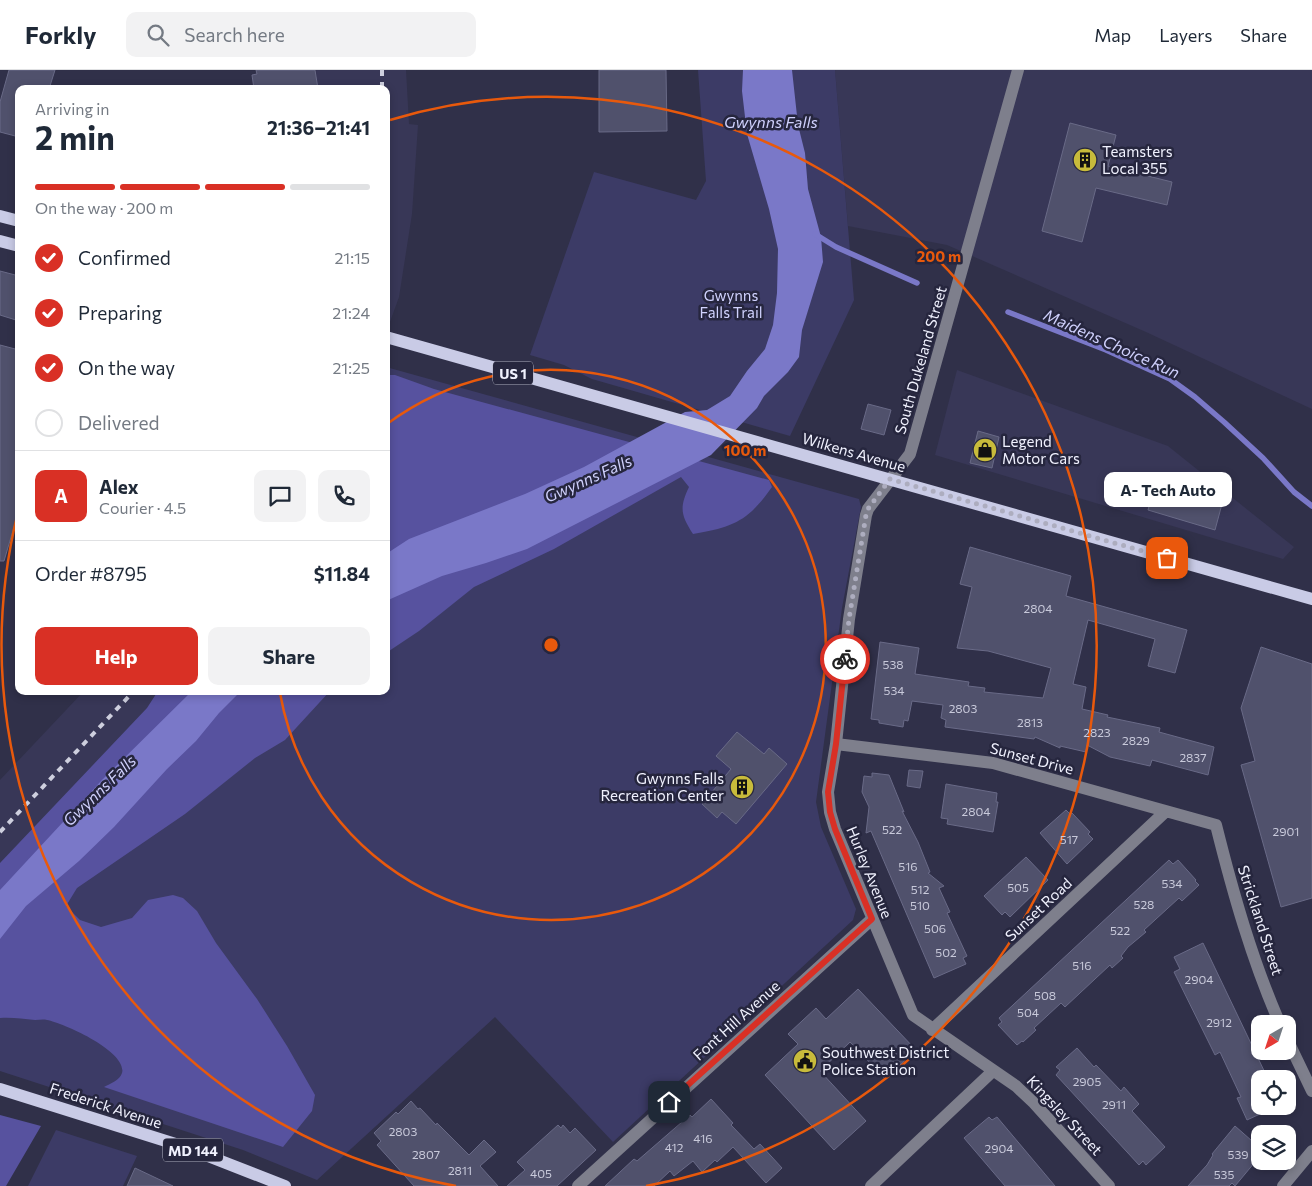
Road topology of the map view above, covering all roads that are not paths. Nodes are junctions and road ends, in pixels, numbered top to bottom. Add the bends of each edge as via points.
1 (1018, 70) edge
2 (0, 216) edge
3 (15, 220) edge
4 (0, 241) edge
5 (15, 245) edge
6 (390, 338) edge
7 (890, 479) junction
8 (1312, 599) edge
9 (836, 744) junction
10 (1165, 812) junction
11 (1216, 825) joint
12 (872, 919) junction
13 (1276, 1015) edge
14 (932, 1030) junction
15 (1296, 1058) edge
16 (993, 1071) junction
17 (0, 1089) edge
18 (1312, 1091) edge
19 (1312, 1151) edge
20 (285, 1186) edge
21 (578, 1186) edge
22 (871, 1186) edge
23 (1109, 1186) edge
24 (1283, 1186) edge

1 - 7 street, South Dukeland Street via 910,454
2 - 3 main road
4 - 5 main road
6 - 7 main road, Wilkens Avenue / US 1
7 - 8 main road, Wilkens Avenue / US 1
7 - 9 street, Hurley Avenue via 866,515 849,619
9 - 10 street, Sunset Drive via 993,763
9 - 12 street, Hurley Avenue via 828,792 830,812
10 - 11 street, Sunset Drive
10 - 14 street, Sunset Road
11 - 13 street, Strickland Street via 1235,898
12 - 14 street, Hurley Avenue via 913,1015
12 - 21 street, Font Hill Avenue
14 - 16 street, Hurley Avenue
15 - 18 street
16 - 22 street
16 - 23 street, Kingsley Street via 1034,1103
17 - 20 main road, Frederick Avenue / MD 144 via 185,1147
19 - 24 street

